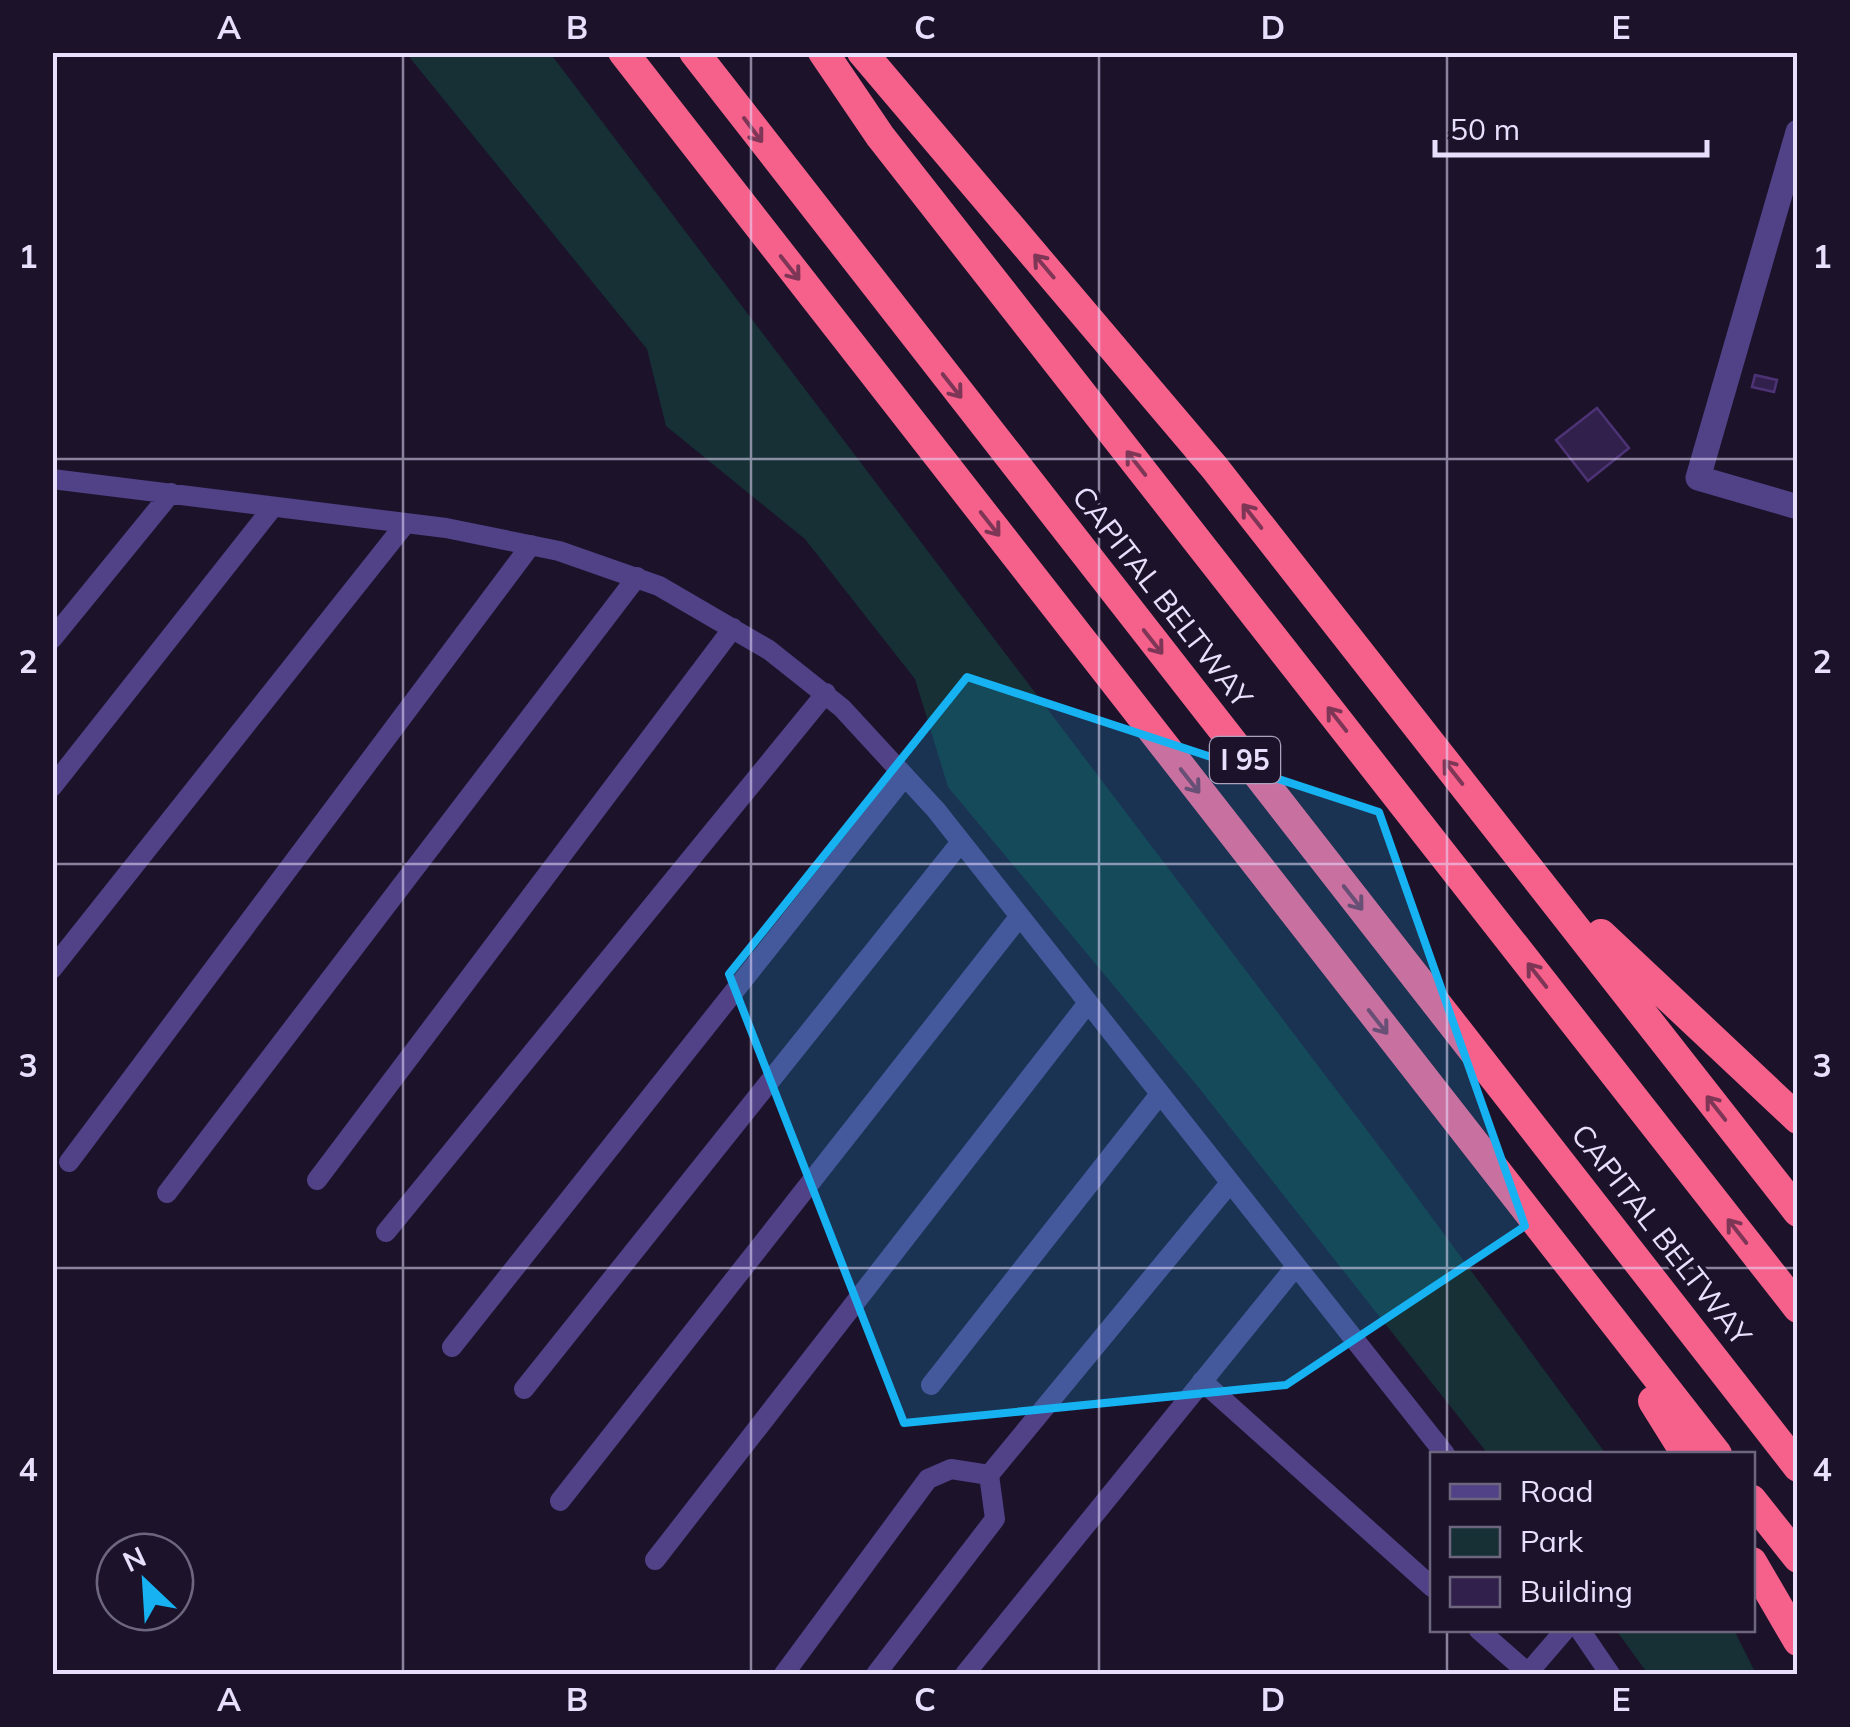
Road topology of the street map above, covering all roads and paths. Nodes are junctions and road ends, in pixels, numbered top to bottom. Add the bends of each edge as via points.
1 (624, 52) edge
2 (694, 52) edge
3 (822, 52) edge
4 (862, 52) edge
5 (1798, 132) edge
6 (53, 479) edge
7 (172, 494) junction
8 (274, 507) junction
9 (1798, 507) edge
10 (406, 523) junction
11 (531, 545) junction
12 (638, 577) junction
13 (732, 628) junction
14 (52, 639) edge
15 (826, 694) junction
16 (905, 776) junction
17 (52, 787) edge
18 (961, 842) junction
19 (1513, 848) junction
20 (1020, 916) junction
21 (52, 969) edge
22 (1088, 1003) junction
23 (1160, 1094) junction
24 (1798, 1119) edge
25 (68, 1162) dead end
26 (316, 1180) dead end
27 (1230, 1184) junction
28 (166, 1193) dead end
29 (1798, 1212) edge
30 (386, 1232) dead end
31 (1296, 1266) junction
32 (1576, 1274) junction
33 (1798, 1308) edge
34 (452, 1347) dead end
35 (1202, 1382) junction
36 (931, 1385) dead end
37 (524, 1389) dead end
38 (1442, 1452) edge
39 (1685, 1452) edge
40 (1714, 1452) edge
41 (1798, 1467) edge
42 (989, 1475) junction
43 (560, 1501) dead end
44 (1755, 1504) edge
45 (1798, 1558) edge
46 (655, 1560) dead end
47 (1755, 1567) edge
48 (1430, 1586) edge
49 (1482, 1632) edge
50 (1563, 1632) edge
51 (1581, 1632) edge
52 (1798, 1641) edge
53 (784, 1674) edge
54 (876, 1674) edge
55 (965, 1674) edge
56 (1610, 1674) edge

1 -> 32 highway
2 -> 41 highway, CAPITAL BELTWAY / I 95
33 -> 3 highway, CAPITAL BELTWAY via 880,136
19 -> 4 highway via 1214,467
5 - 9 street via 1698,478
6 - 7 lane
7 - 8 lane
7 - 14 lane
8 - 10 lane
8 - 17 lane
10 - 11 lane
10 - 21 lane
11 - 12 lane
11 - 25 lane
12 - 13 lane
12 - 28 lane
13 - 15 lane
13 - 26 lane
15 - 16 lane
15 - 30 lane
16 - 18 lane
16 - 34 lane
18 - 20 lane
18 - 37 lane
19 - 24 highway
29 -> 19 highway
20 - 22 lane
20 - 43 lane
22 - 23 lane
22 - 46 lane
23 - 27 lane
23 - 36 lane
27 - 31 lane
27 - 42 lane
31 - 35 lane
31 - 38 lane
32 - 39 highway
32 - 40 highway
35 - 48 lane
35 - 55 lane
42 - 53 lane via 951,1470 928,1479
42 - 54 lane via 995,1519
44 - 45 highway
47 - 52 highway
49 - 50 lane via 1528,1673
51 - 56 lane

